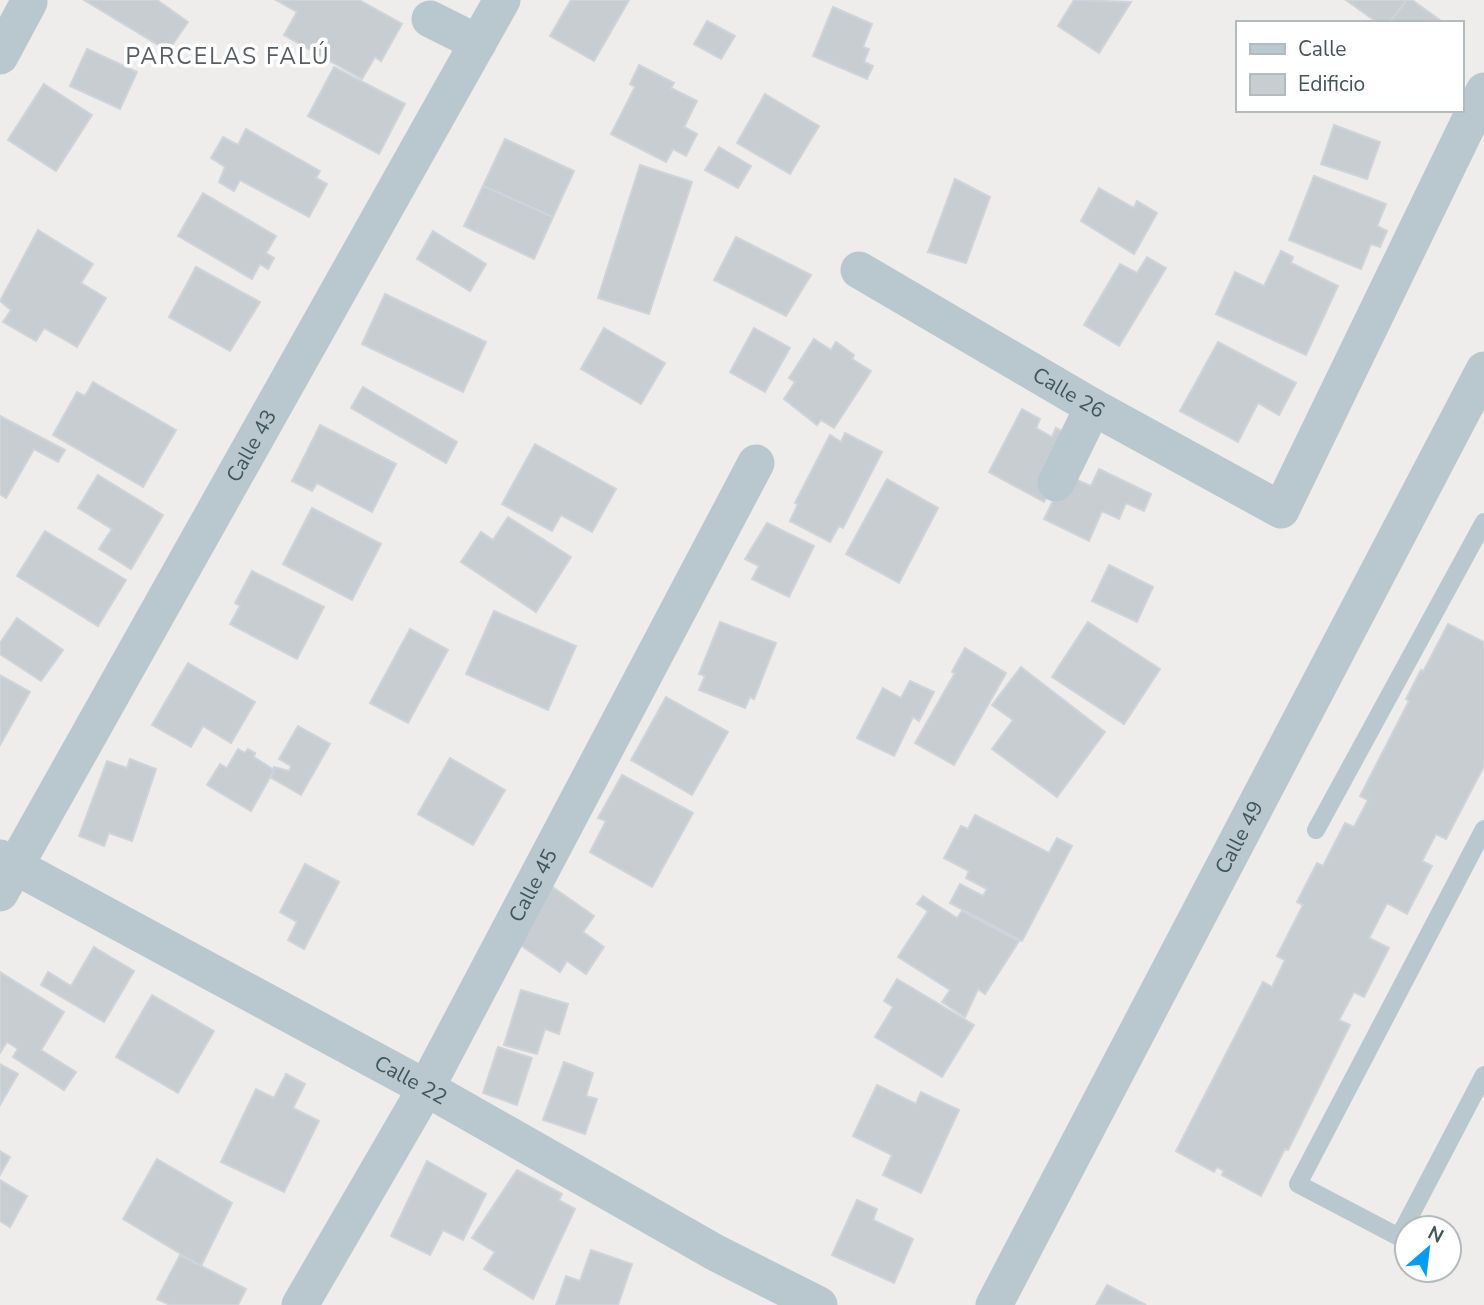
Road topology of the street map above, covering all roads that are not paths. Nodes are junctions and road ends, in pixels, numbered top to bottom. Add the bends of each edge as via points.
1 (502, 0) edge
2 (29, 2) dead end
3 (430, 19) dead end
4 (478, 43) junction
5 (0, 56) edge
6 (1484, 91) edge
7 (859, 270) dead end
8 (1484, 370) edge
9 (1093, 407) junction
10 (756, 463) dead end
11 (1056, 483) dead end
12 (1484, 522) edge
13 (1484, 829) edge
14 (1316, 830) dead end
15 (5, 872) edge
16 (1484, 1075) edge
17 (426, 1087) junction
18 (300, 1305) edge
19 (819, 1305) edge
20 (994, 1305) edge

1 - 4 street, Calle 43
2 - 5 street
3 - 4 street
4 - 15 street, Calle 43
6 - 9 street, Calle 26 via 1281,510
7 - 9 street, Calle 26
8 - 20 street, Calle 49
9 - 11 street
10 - 17 street, Calle 45
12 - 14 lane
13 - 16 lane via 1298,1184 1399,1237
15 - 17 street, Calle 22
17 - 18 street, Calle 45
17 - 19 street, Calle 22 via 716,1253

